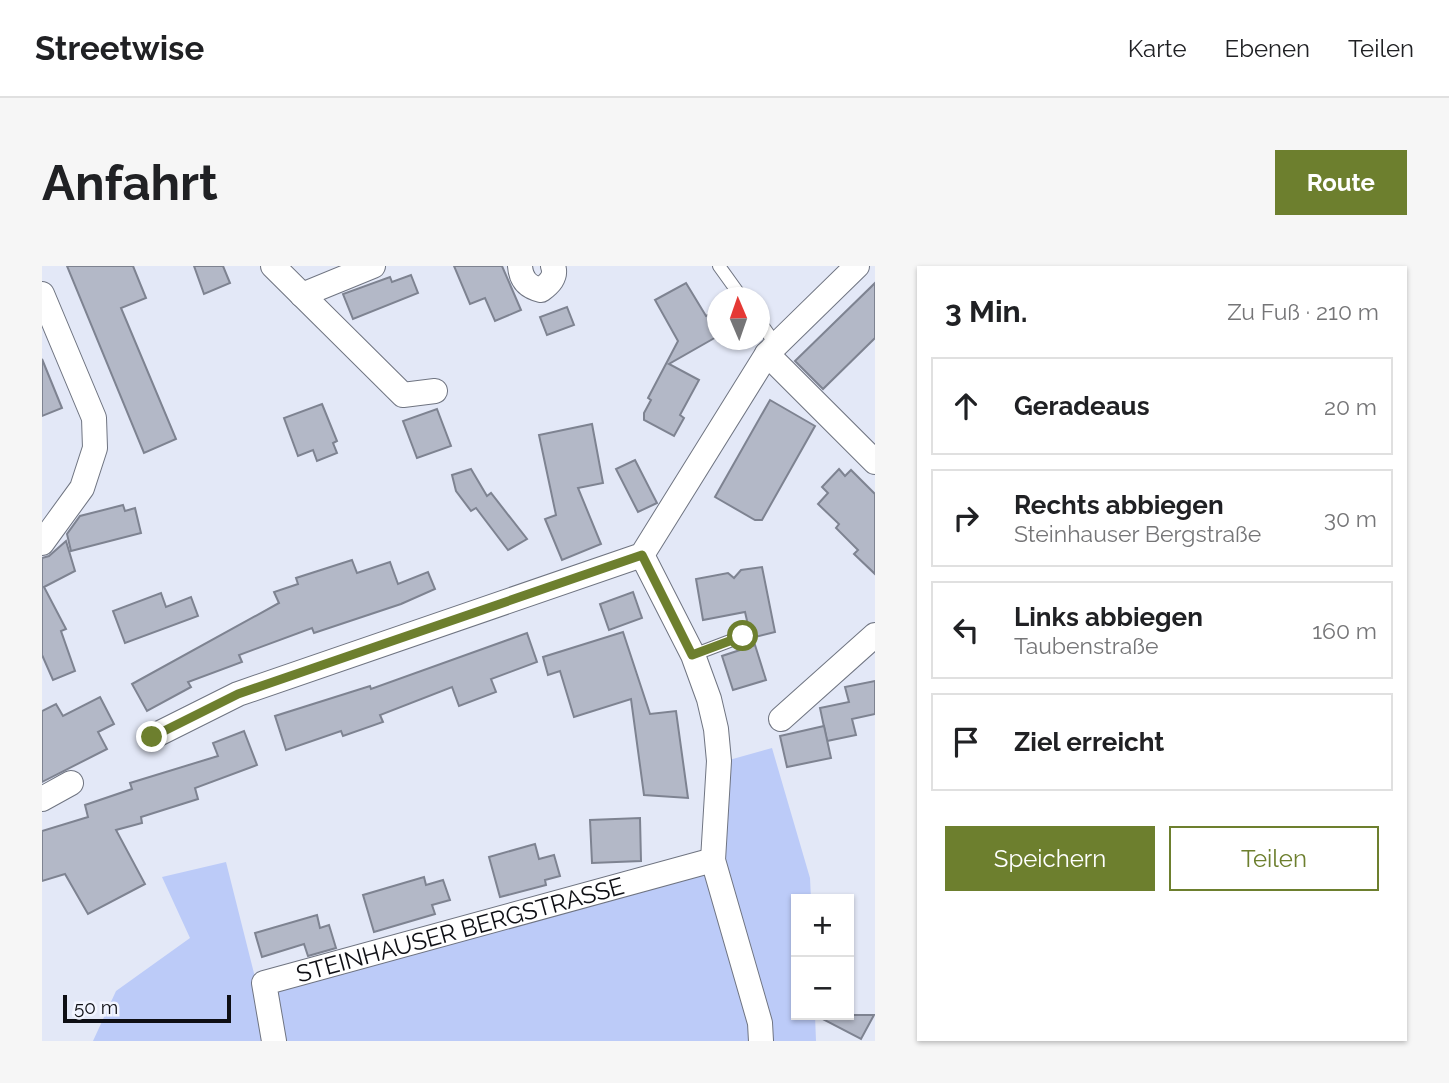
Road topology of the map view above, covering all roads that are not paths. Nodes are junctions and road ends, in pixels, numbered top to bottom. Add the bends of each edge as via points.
1 (273, 266) edge
2 (373, 266) edge
3 (520, 266) edge
4 (553, 266) edge
5 (719, 266) edge
6 (857, 266) edge
7 (734, 287) edge
8 (42, 294) edge
9 (302, 295) junction
10 (771, 350) junction
11 (435, 391) dead end
12 (873, 457) edge
13 (42, 543) edge
14 (642, 555) junction
15 (875, 635) edge
16 (743, 636) dead end
17 (692, 655) junction
18 (781, 719) dead end
19 (152, 737) dead end
20 (71, 783) dead end
21 (42, 799) edge
22 (713, 860) junction
23 (274, 1041) edge
24 (761, 1041) edge

1 - 9 street
2 - 9 street
3 - 4 street via 530,287 541,290 551,282
5 - 7 lane
6 - 10 street
8 - 13 street via 93,418 95,447 82,488
9 - 11 street via 403,395
10 - 12 street
10 - 14 street
14 - 17 street
14 - 19 street via 238,694
15 - 18 street
16 - 17 lane
17 - 22 street via 716,729 719,761
20 - 21 street
22 - 23 street, STEINHAUSER BERGSTRASSE via 264,983
22 - 24 street via 760,1023

